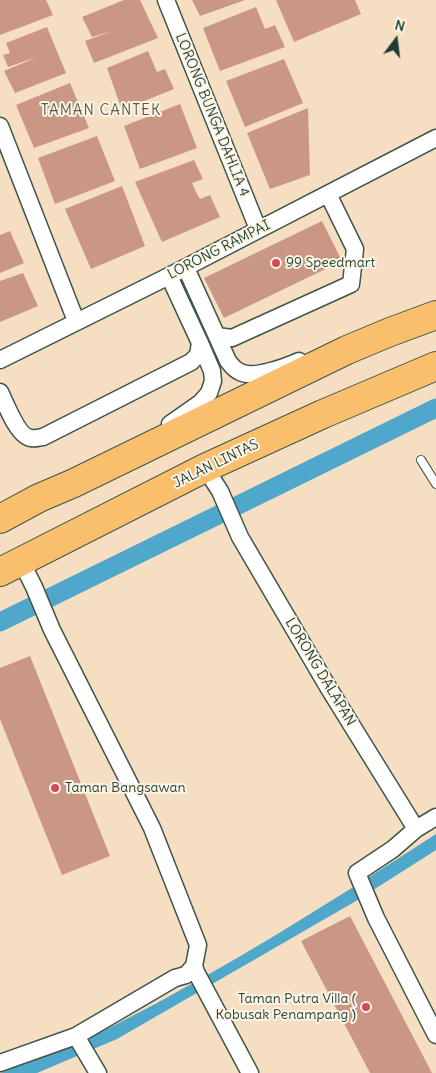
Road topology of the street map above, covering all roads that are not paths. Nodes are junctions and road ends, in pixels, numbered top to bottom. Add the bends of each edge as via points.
1 (166, 0) edge
2 (0, 126) edge
3 (436, 138) edge
4 (328, 194) junction
5 (258, 230) junction
6 (186, 268) junction
7 (169, 276) junction
8 (436, 306) edge
9 (436, 315) edge
10 (76, 321) junction
11 (390, 332) junction
12 (217, 336) junction
13 (200, 343) junction
14 (347, 350) junction
15 (0, 360) edge
16 (435, 367) edge
17 (0, 392) edge
18 (421, 460) dead end
19 (205, 468) junction
20 (74, 484) junction
21 (436, 484) edge
22 (0, 520) edge
23 (10, 567) edge
24 (436, 817) edge
25 (416, 828) junction
26 (195, 969) junction
27 (436, 1035) edge
28 (76, 1036) junction
29 (0, 1063) edge
30 (98, 1073) edge
31 (250, 1073) edge

1 - 5 street, LORONG BUNGA DAHLIA 4
2 - 10 street
3 - 4 street, LORONG RAMPAI
4 - 5 street, LORONG RAMPAI
4 - 12 street via 355,249 351,284 232,338
5 - 6 street, LORONG RAMPAI
6 - 7 street, LORONG RAMPAI
6 - 12 street
7 - 10 street, LORONG RAMPAI
7 - 13 street
8 - 11 highway
9 - 11 highway
10 - 15 street, LORONG RAMPAI
11 - 14 highway
12 - 14 street via 228,361 238,372 247,374
13 - 17 street via 198,355 191,362 43,437 24,436
13 - 20 street via 212,371 209,393 183,416
14 - 20 highway
16 - 19 highway, JALAN LINTAS
18 - 21 lane
19 - 23 highway, JALAN LINTAS
19 - 25 street, LORONG DALAPAN via 220,492 240,537
20 - 22 highway via 39,498
23 - 26 street via 34,586 52,630 152,828 198,945
24 - 25 street
25 - 27 street via 393,849 357,873 376,918
26 - 28 street
26 - 31 street
28 - 29 street
28 - 30 street

